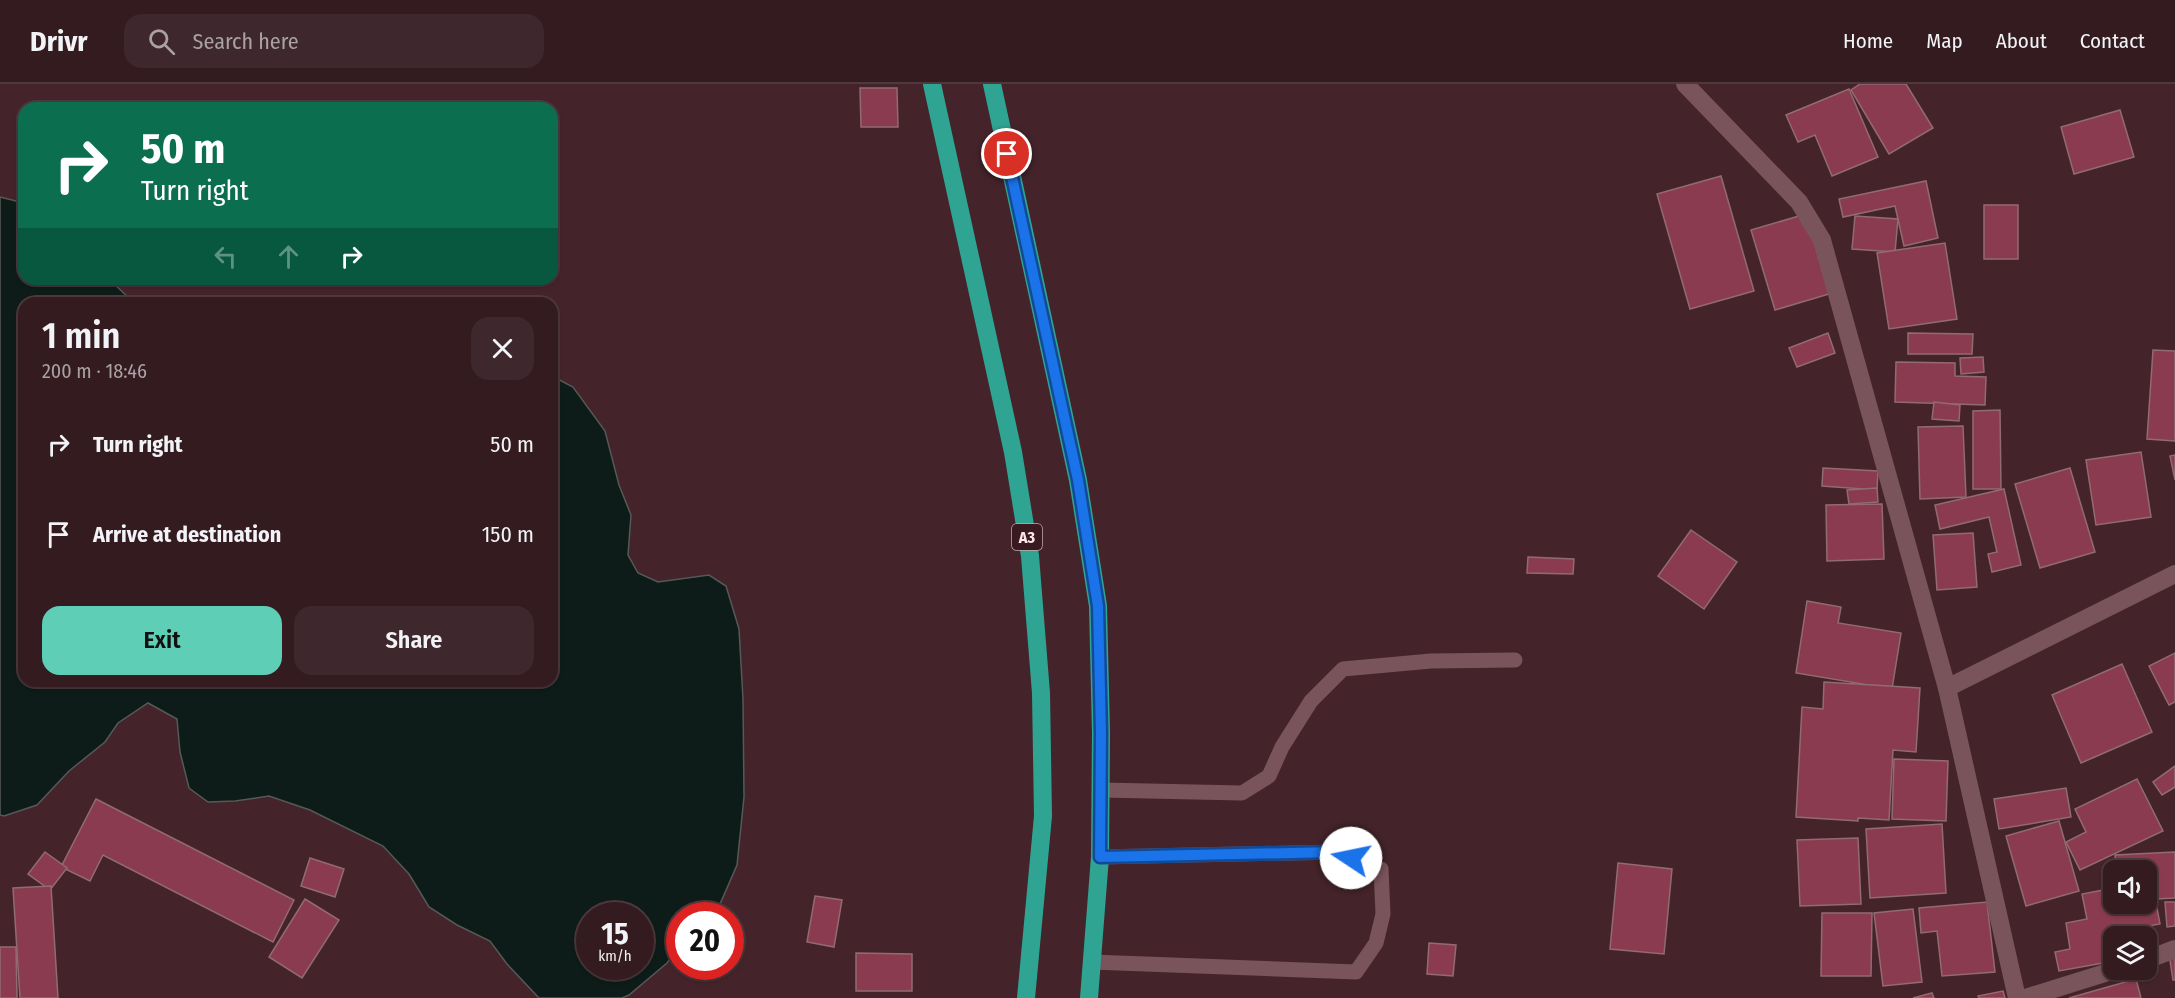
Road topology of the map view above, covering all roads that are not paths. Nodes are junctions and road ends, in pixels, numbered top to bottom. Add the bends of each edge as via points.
1 (932, 84) edge
2 (992, 84) edge
3 (1685, 84) edge
4 (2175, 574) edge
5 (1515, 660) dead end
6 (1947, 688) junction
7 (1101, 790) junction
8 (1100, 857) junction
9 (2175, 949) edge
10 (2157, 956) edge
11 (1092, 962) junction
12 (2103, 974) edge
13 (1026, 998) edge
14 (1089, 998) edge
15 (2017, 998) edge
16 (2025, 998) edge

1 - 13 highway, A3 via 1014,452 1030,556 1041,693 1043,816
2 - 7 highway via 1078,480 1098,606
3 - 6 street via 1798,202 1822,240
4 - 6 street
5 - 7 lane via 1431,661 1343,669 1311,701 1269,776 1242,793
6 - 15 street
7 - 8 highway
8 - 11 highway
8 - 11 lane via 1336,852 1381,869 1383,914 1376,943 1356,972
9 - 10 street
11 - 14 highway
12 - 16 street

